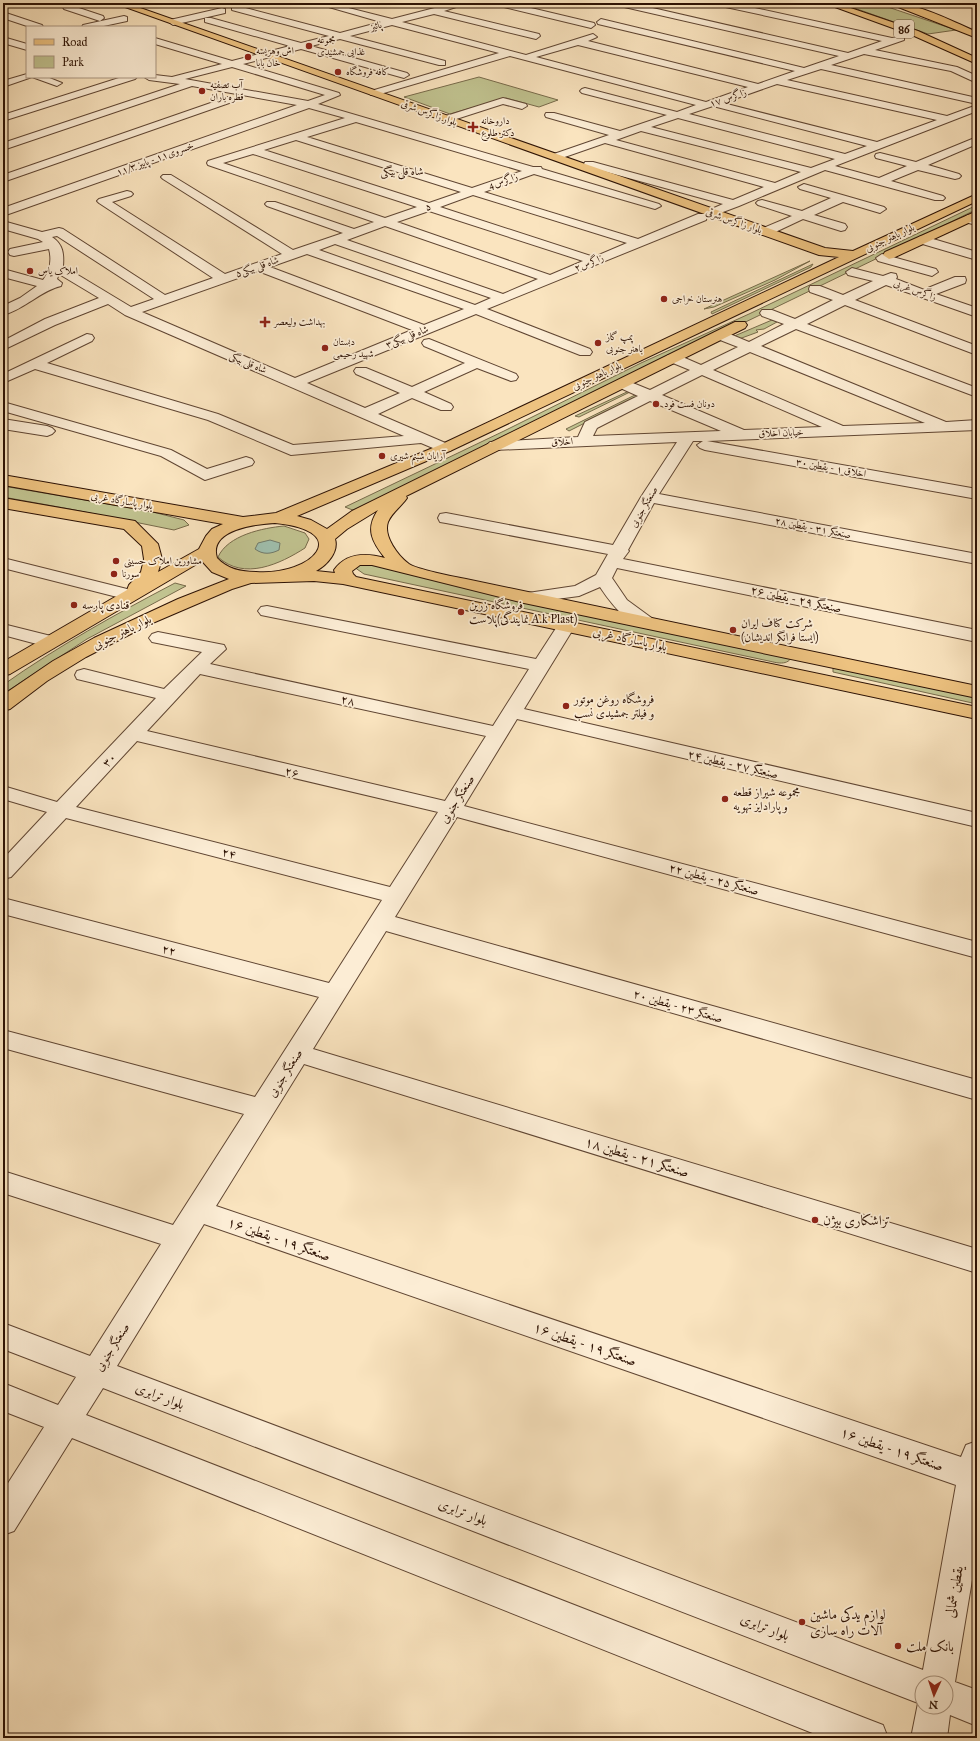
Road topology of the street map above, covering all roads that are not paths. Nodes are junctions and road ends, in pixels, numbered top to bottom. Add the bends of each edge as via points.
1 (256, 3) edge
2 (319, 3) edge
3 (464, 3) edge
4 (499, 3) edge
5 (620, 3) edge
6 (721, 3) edge
7 (828, 3) edge
8 (894, 4) edge
9 (416, 6) dead end
10 (67, 7) dead end
11 (120, 8) edge
12 (235, 8) junction
13 (434, 11) junction
14 (84, 13) junction
15 (628, 14) dead end
16 (670, 14) junction
17 (3, 15) edge
18 (208, 20) dead end
19 (99, 21) junction
20 (649, 21) junction
21 (173, 22) junction
22 (391, 22) junction
23 (601, 22) dead end
24 (591, 25) dead end
25 (36, 26) edge
26 (88, 26) edge
27 (106, 26) edge
28 (624, 28) junction
29 (573, 31) dead end
30 (975, 33) edge
31 (603, 35) junction
32 (338, 36) junction
33 (3, 40) edge
34 (156, 41) edge
35 (229, 42) junction
36 (579, 42) junction
37 (977, 43) edge
38 (217, 44) junction
39 (943, 44) junction
40 (19, 46) edge
41 (301, 46) junction
42 (564, 46) junction
43 (3, 49) edge
44 (864, 51) junction
45 (510, 54) junction
46 (266, 55) junction
47 (977, 55) edge
48 (849, 56) junction
49 (256, 58) junction
50 (525, 58) junction
51 (977, 61) edge
52 (442, 63) dead end
53 (231, 64) junction
54 (821, 66) junction
55 (302, 67) junction
56 (156, 68) edge
57 (290, 69) junction
58 (26, 70) edge
59 (805, 71) junction
60 (404, 75) dead end
61 (4, 78) edge
62 (24, 78) edge
63 (40, 78) edge
64 (129, 78) edge
65 (156, 78) edge
66 (188, 80) junction
67 (977, 80) edge
68 (777, 81) junction
69 (57, 83) dead end
70 (758, 87) junction
71 (585, 91) dead end
72 (374, 93) junction
73 (228, 100) dead end
74 (977, 101) edge
75 (307, 104) junction
76 (709, 104) junction
77 (522, 106) dead end
78 (977, 108) edge
79 (550, 115) dead end
80 (677, 115) junction
81 (3, 118) edge
82 (357, 118) junction
83 (447, 119) junction
84 (951, 125) junction
85 (641, 128) junction
86 (481, 131) junction
87 (470, 134) junction
88 (621, 135) junction
89 (975, 135) edge
90 (296, 137) junction
91 (605, 140) junction
92 (878, 145) junction
93 (3, 147) edge
94 (938, 147) dead end
95 (253, 150) junction
96 (952, 151) junction
97 (880, 156) dead end
98 (971, 156) dead end
99 (846, 158) junction
100 (554, 161) junction
101 (589, 164) dead end
102 (917, 166) junction
103 (825, 167) junction
104 (534, 170) junction
105 (812, 172) junction
106 (954, 176) dead end
107 (167, 177) dead end
108 (3, 179) edge
109 (880, 182) junction
110 (634, 185) junction
111 (776, 187) junction
112 (804, 187) dead end
113 (622, 188) junction
114 (473, 192) junction
115 (127, 194) dead end
116 (977, 197) edge
117 (842, 198) junction
118 (939, 198) dead end
119 (977, 201) edge
120 (762, 203) dead end
121 (271, 204) dead end
122 (735, 204) junction
123 (655, 206) dead end
124 (429, 207) junction
125 (880, 209) dead end
126 (3, 212) edge
127 (707, 215) junction
128 (803, 215) junction
129 (975, 217) edge
130 (931, 219) junction
131 (384, 223) junction
132 (841, 227) dead end
133 (6, 228) edge
134 (765, 232) junction
135 (354, 233) junction
136 (42, 236) junction
137 (335, 240) junction
138 (922, 240) junction
139 (638, 243) junction
140 (54, 244) junction
141 (307, 250) junction
142 (14, 252) dead end
143 (818, 254) junction
144 (292, 255) junction
145 (855, 255) junction
146 (977, 256) edge
147 (876, 260) junction
148 (595, 261) junction
149 (56, 267) junction
150 (258, 267) junction
151 (828, 267) junction
152 (932, 272) dead end
153 (3, 273) edge
154 (842, 277) junction
155 (75, 278) junction
156 (888, 278) junction
157 (223, 279) junction
158 (550, 279) junction
159 (960, 280) dead end
160 (47, 285) junction
161 (815, 289) junction
162 (933, 292) junction
163 (801, 296) dead end
164 (3, 298) edge
165 (503, 298) junction
166 (109, 299) junction
167 (164, 300) junction
168 (843, 300) junction
169 (970, 303) edge
170 (780, 306) dead end
171 (476, 309) junction
172 (21, 310) edge
173 (130, 312) junction
174 (766, 313) junction
175 (977, 313) edge
176 (50, 322) junction
177 (795, 324) junction
178 (3, 333) edge
179 (720, 335) junction
180 (426, 337) junction
181 (20, 338) junction
182 (40, 345) dead end
183 (3, 346) edge
184 (749, 347) junction
185 (977, 351) edge
186 (585, 352) dead end
187 (673, 358) junction
188 (477, 363) junction
189 (35, 364) junction
190 (361, 371) dead end
191 (700, 371) junction
192 (511, 377) dead end
193 (3, 379) edge
194 (295, 383) junction
195 (623, 384) junction
196 (412, 393) junction
197 (977, 393) edge
198 (651, 395) junction
199 (3, 406) edge
200 (446, 407) dead end
201 (365, 414) junction
202 (548, 420) junction
203 (3, 424) edge
204 (977, 425) edge
205 (946, 426) junction
206 (907, 428) junction
207 (844, 430) junction
208 (742, 434) junction
209 (421, 439) junction
210 (977, 439) edge
211 (684, 440) junction
212 (584, 441) junction
213 (495, 445) junction
214 (139, 447) junction
215 (445, 448) junction
216 (246, 462) dead end
217 (3, 480) edge
218 (405, 491) junction
219 (977, 494) edge
220 (331, 497) junction
221 (649, 497) junction
222 (3, 503) edge
223 (358, 514) junction
224 (278, 518) junction
225 (446, 518) dead end
226 (242, 522) junction
227 (326, 538) junction
228 (206, 552) junction
229 (617, 556) junction
230 (977, 559) edge
231 (3, 563) edge
232 (404, 570) junction
233 (281, 576) junction
234 (159, 578) junction
235 (250, 578) junction
236 (603, 578) junction
237 (353, 582) junction
238 (128, 597) junction
239 (527, 598) junction
240 (190, 599) junction
241 (267, 610) dead end
242 (646, 623) junction
243 (566, 626) junction
244 (3, 629) edge
245 (977, 636) edge
246 (158, 638) dead end
247 (48, 641) junction
248 (802, 655) junction
249 (541, 666) junction
250 (196, 667) junction
251 (3, 670) edge
252 (793, 674) junction
253 (84, 675) dead end
254 (977, 692) edge
255 (169, 696) junction
256 (3, 704) edge
257 (977, 713) edge
258 (505, 722) junction
259 (133, 734) junction
260 (3, 792) edge
261 (451, 809) junction
262 (62, 810) junction
263 (977, 820) edge
264 (3, 872) edge
265 (396, 896) junction
266 (3, 906) edge
267 (380, 921) junction
268 (977, 950) edge
269 (335, 993) junction
270 (3, 1039) edge
271 (297, 1054) junction
272 (977, 1090) edge
273 (262, 1109) junction
274 (3, 1182) edge
275 (198, 1211) junction
276 (180, 1239) junction
277 (977, 1260) edge
278 (3, 1336) edge
279 (96, 1372) junction
280 (3, 1397) edge
281 (65, 1421) junction
282 (975, 1465) edge
283 (3, 1520) edge
284 (939, 1675) edge
285 (914, 1684) edge
286 (954, 1699) edge
287 (977, 1708) edge
288 (933, 1715) edge
289 (870, 1738) edge
290 (929, 1738) edge

1 - 12 street
2 - 22 street
3 - 13 street, پائیز
4 - 24 street
5 - 16 street
6 - 44 street, زاگرس ۱۷ via 897,39
7 - 39 main road, 86
8 - 30 main road, 86
8 - 37 main road
9 - 13 street
10 - 14 street
11 - 14 street
11 - 19 street
11 - 21 main road, بلوار زاگرس شرقی
11 - 38 main road, بلوار زاگرس شرقی
12 - 21 street
12 - 32 street
13 - 22 street, پائیز
13 - 42 street
14 - 19 street
15 - 20 street
16 - 20 street
16 - 48 street
17 - 25 street
18 - 41 street
19 - 26 street
19 - 27 street
20 - 28 street
21 - 35 main road, بلوار زاگرس شرقی
22 - 32 street, پائیز
22 - 45 street
23 - 28 street
28 - 31 street
28 - 59 street
29 - 31 street
31 - 36 street
32 - 41 street, پائیز
32 - 52 street
33 - 40 street
34 - 53 street
35 - 38 main road
35 - 46 main road, بلوار زاگرس شرقی
36 - 42 street
36 - 70 street
38 - 49 main road, بلوار زاگرس شرقی
39 - 47 main road
39 - 51 main road, 86
40 - 43 street via 10,51
41 - 46 street, پائیز
41 - 60 street
42 - 50 street
44 - 48 street, زاگرس ۱۷
44 - 67 street via 960,71
45 - 50 street
45 - 72 street
46 - 49 street, پائیز
46 - 55 main road, بلوار زاگرس شرقی
48 - 54 street, زاگرس ۱۷
49 - 53 street, پائیز
49 - 57 main road, بلوار زاگرس شرقی
50 - 76 street
53 - 66 street, پائیز
53 - 75 street, خسروى۱۱ - پاییز ۱۱/۳ via 335,95
54 - 59 street, زاگرس ۱۷
54 - 74 street
55 - 57 main road
55 - 72 main road, بلوار زاگرس شرقی
56 - 66 street
57 - 87 main road, بلوار زاگرس شرقی
58 - 61 street
59 - 68 street, زاگرس ۱۷
61 - 62 street
63 - 69 street
64 - 81 street
65 - 66 street
66 - 75 street
66 - 93 street, پائیز
68 - 70 street, زاگرس ۱۷
68 - 84 street via 861,100
70 - 76 street, زاگرس ۱۷
71 - 80 street
72 - 83 main road, بلوار زاگرس شرقی
73 - 108 street
75 - 82 street
75 - 126 street, خسروى۱۱ - پاییز ۱۱/۳
76 - 80 street, زاگرس ۱۷
76 - 92 street
77 - 83 street via 503,101
78 - 84 street, زاگرس۲
79 - 88 street
80 - 85 street, زاگرس ۱۷
80 - 99 street
82 - 90 street
82 - 104 street
83 - 86 main road, بلوار زاگرس شرقی
84 - 92 street, زاگرس۲
85 - 88 street, زاگرس ۱۷
85 - 105 street
86 - 87 main road
86 - 100 main road, بلوار زاگرس شرقی
87 - 100 main road, بلوار زاگرس شرقی
88 - 91 street, زاگرس ۱۷
89 - 96 street
90 - 95 street
90 - 114 street
91 - 100 street, زاگرس ۱۷
91 - 111 street
92 - 99 street, زاگرس۲
94 - 96 street
95 - 124 street
95 - 131 street via 212,164
96 - 98 street
96 - 102 street
97 - 102 street
99 - 103 street, زاگرس۲
100 - 104 street, زاگرس4
100 - 110 main road, بلوار زاگرس شرقی
100 - 113 main road, بلوار زاگرس شرقی
101 - 122 street
102 - 106 street
102 - 109 street
103 - 105 street, زاگرس۲
103 - 109 street
104 - 114 street, زاگرس4
104 - 123 street
105 - 111 street, زاگرس۲
107 - 144 street
109 - 118 street
110 - 113 main road
110 - 127 main road, بلوار زاگرس شرقی
111 - 122 street, زاگرس۲
112 - 117 street
113 - 127 main road, بلوار زاگرس شرقی
114 - 124 street, ۵
114 - 139 street
115 - 157 street via 103,202
116 - 130 main road, بلوار باهنر جنوبی
117 - 125 street
117 - 128 street
119 - 130 main road
120 - 128 street
121 - 135 street
122 - 127 street, زاگرس۲
124 - 131 street, ۵
124 - 148 street
127 - 134 main road, بلوار زاگرس شرقی
127 - 139 street, زاگرس۲
127 - 143 main road, بلوار زاگرس شرقی
128 - 132 street
128 - 134 street
129 - 138 main road, بلوار باهنر جنوبی
130 - 145 main road, بلوار باهنر جنوبی
131 - 135 street, شاه قلی بیگی۵
131 - 158 street
133 - 136 street
134 - 143 main road, بلوار زاگرس شرقی
135 - 137 street, شاه قلی بیگی۵
136 - 140 street
136 - 167 street via 59,232
137 - 141 street, شاه قلی بیگی۵
137 - 165 street
138 - 146 street
138 - 147 main road, بلوار باهنر جنوبی
139 - 148 street, زاگرس۲
140 - 142 street
140 - 149 street via 57,251
141 - 144 street, شاه قلی بیگی۵
141 - 171 street
143 - 145 main road, بلوار زاگرس شرقی
143 - 151 main road, بلوار زاگرس شرقی
144 - 150 street, شاه قلی بیگی۵
145 - 151 main road, بلوار باهنر جنوبی
147 - 152 street
147 - 154 main road, بلوار باهنر جنوبی
147 - 156 street, زاگرس غربی
148 - 158 street, زاگرس۲
149 - 155 street, شاه قلی بیگی
149 - 160 street via 54,277
150 - 157 street, شاه قلی بیگی۵
150 - 180 street
151 - 215 main road, بلوار باهنر جنوبی
153 - 160 street
154 - 156 street, زاگرس غربی
154 - 161 main road, بلوار باهنر جنوبی
155 - 160 street
155 - 166 street, شاه قلی بیگی
156 - 162 street, زاگرس غربی
156 - 168 street
156 - 175 street, زاگرس غربی
157 - 167 street, شاه قلی بیگی۵
158 - 165 street, زاگرس۲
159 - 162 street
160 - 172 street
161 - 163 main road, بلوار باهنر جنوبی
161 - 168 street
162 - 169 street, زاگرس غربی
164 - 172 street
165 - 171 street, زاگرس۲
166 - 173 street, شاه قلی بیگی
166 - 176 street
167 - 173 street, شاه قلی بیگی۵
168 - 177 street
168 - 185 street
170 - 174 main road, بلوار باهنر جنوبی
171 - 180 street, شاه قلی بیگی۳
171 - 186 street
172 - 176 street
173 - 194 street, شاه قلی بیگی
174 - 177 street
174 - 179 main road, بلوار باهنر جنوبی
176 - 181 street
176 - 189 street via 87,338
177 - 184 street
177 - 197 street
178 - 181 street
179 - 184 street
179 - 187 main road, بلوار باهنر جنوبی
180 - 188 street
180 - 194 street, شاه قلی بیگی۳
181 - 182 street
181 - 183 street
184 - 191 street
184 - 205 street
187 - 191 street
187 - 195 main road, بلوار باهنر جنوبی
188 - 192 street
188 - 196 street
189 - 193 street
189 - 209 street via 213,417 291,450
190 - 196 street
191 - 198 street
191 - 207 street
194 - 201 street, شاه قلی بیگی
195 - 198 street
195 - 202 main road, بلوار باهنر جنوبی
196 - 200 street
196 - 201 street
198 - 208 street
198 - 212 street via 590,425
199 - 214 street
201 - 209 street, شاه قلی بیگی
202 - 212 street, اخلاق via 560,434
202 - 213 main road, بلوار باهنر جنوبی
203 - 214 street
204 - 205 street, خیابان اخلاق
205 - 206 street, خیابان اخلاق
206 - 207 street, خیابان اخلاق
206 - 210 street
207 - 208 street, خیابان اخلاق
208 - 211 street, خیابان اخلاق
209 - 215 street, شاه قلی بیگی
211 - 212 street, خیابان اخلاق
211 - 219 street, اخلاق ۱ - یقطین ۳۰
211 - 221 street, صنعتگر جنوبی
212 - 213 street, اخلاق
213 - 218 main road, بلوار باهنر جنوبی
214 - 216 street via 166,453 205,475
215 - 220 main road, بلوار باهنر جنوبی
217 - 226 main road, بلوار پاسارگاد غربی
218 - 223 main road, بلوار باهنر جنوبی
218 - 232 main road via 381,518 379,533 386,548
220 - 223 main road via 325,506 330,511
220 - 224 main road, بلوار باهنر جنوبی
221 - 229 street, صنعتگر جنوبی
221 - 230 street, صنعتگر ۳۱ - یقطین ۲۸
222 - 238 main road, بلوار پاسارگاد غربی via 129,525 150,544 153,559 149,573
223 - 227 main road, بلوار باهنر جنوبی
224 - 226 main road via 258,518
224 - 227 main road via 308,524
225 - 229 street, صنعتگر ۲۹ - یقطین ۲۶
226 - 228 main road via 216,534
227 - 233 main road via 326,551 320,559 297,572
228 - 234 main road
228 - 235 main road via 209,559 224,571
229 - 236 street, صنعتگر جنوبی
229 - 245 street, صنعتگر ۲۹ - یقطین ۲۶
231 - 238 street
232 - 237 main road, بلوار پاسارگاد غربی via 372,560 362,560 348,564 343,570 345,577
232 - 239 main road, بلوار پاسارگاد غربی
233 - 235 main road
233 - 237 main road, بلوار پاسارگاد غربی via 314,576
234 - 238 main road
234 - 240 main road via 183,579 192,586 194,592
235 - 240 main road, بلوار باهنر جنوبی via 220,586
236 - 239 street, صنعتگر جنوبی via 579,591
236 - 242 street via 620,604
237 - 243 main road, بلوار پاسارگاد غربی
238 - 247 main road
239 - 242 main road, بلوار پاسارگاد غربی
240 - 256 main road, بلوار باهنر جنوبی via 92,646
241 - 249 street
242 - 248 main road, بلوار پاسارگاد غربی
243 - 249 street, صنعتگر جنوبی
243 - 252 main road, بلوار پاسارگاد غربی
244 - 247 street
246 - 250 street, ۳۰ via 217,649
247 - 251 main road
248 - 252 main road
248 - 254 main road, بلوار پاسارگاد غربی
249 - 258 street, صنعتگر جنوبی
250 - 255 street, ۳۰
250 - 258 street, ۲۸
252 - 257 main road, بلوار پاسارگاد غربی
253 - 255 street
255 - 259 street, ۳۰
258 - 261 street, صنعتگر جنوبی
258 - 263 street, صنعتگر ۲۷ - یقطین ۲۴
259 - 261 street, ۲۶
259 - 262 street, ۳۰
260 - 262 street, ۲۴
261 - 265 street, صنعتگر جنوبی
261 - 268 street, صنعتگر ۲۵ - یقطین ۲۲
262 - 264 street, ۳۰
262 - 265 street, ۲۴
265 - 267 street, صنعتگر جنوبی
266 - 269 street, ۲۲
267 - 269 street, صنعتگر جنوبی
267 - 272 street, صنعتگر ۲۳ - یقطین ۲۰
269 - 271 street, صنعتگر جنوبی
270 - 273 street
271 - 273 street, صنعتگر جنوبی
271 - 277 street, صنعتگر ۲۱ - یقطین ۱۸
273 - 275 street, صنعتگر جنوبی
274 - 276 street
275 - 276 street, صنعتگر جنوبی
275 - 282 street, صنعتگر ۱۹ - یقطین ۱۶
276 - 279 street, صنعتگر جنوبی
278 - 279 street, بلوار ترابری
279 - 281 street, صنعتگر جنوبی
279 - 285 street, بلوار ترابری
280 - 281 street
281 - 283 street, صنعتگر جنوبی
281 - 289 street
282 - 284 street, یقطین شمالی
286 - 287 street
288 - 290 street

